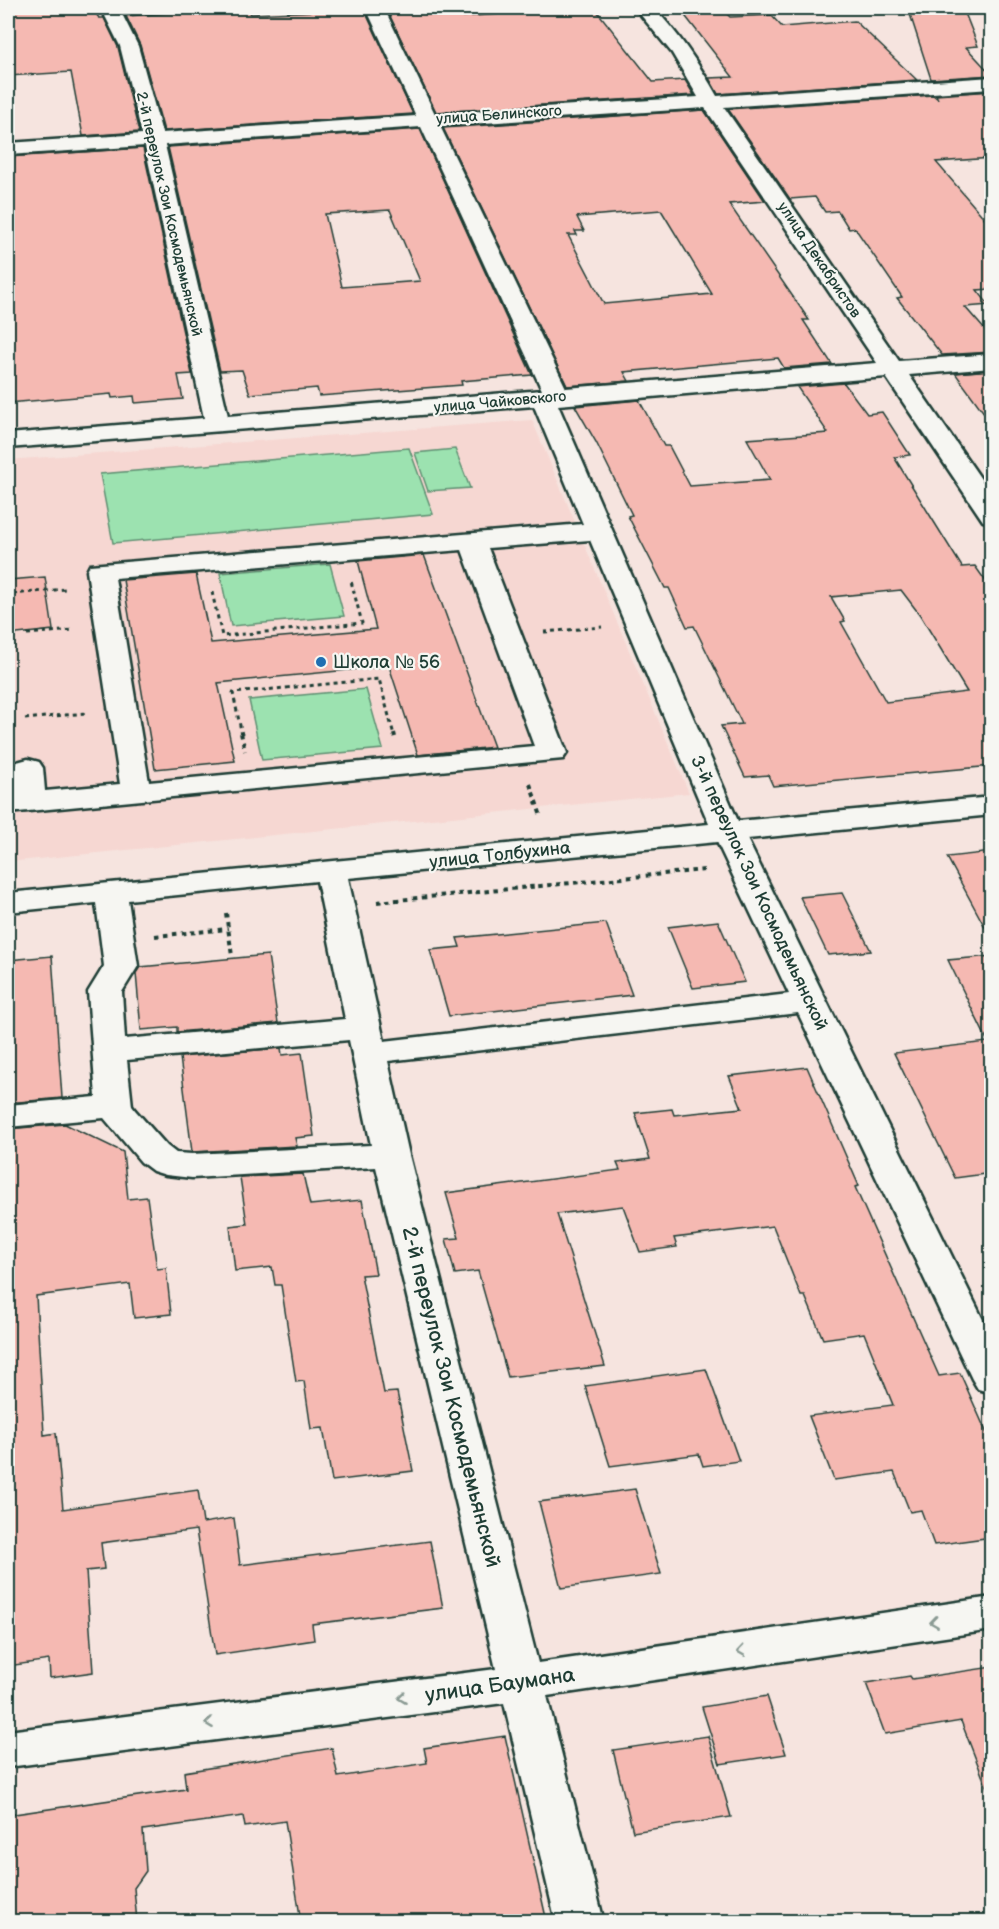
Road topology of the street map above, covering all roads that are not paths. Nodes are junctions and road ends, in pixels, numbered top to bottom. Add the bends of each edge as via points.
1 (110, 8) edge
2 (375, 8) edge
3 (644, 8) edge
4 (992, 83) edge
5 (710, 102) junction
6 (427, 120) junction
7 (154, 140) junction
8 (8, 149) edge
9 (992, 361) edge
10 (893, 369) junction
11 (550, 398) junction
12 (218, 425) junction
13 (8, 441) edge
14 (992, 515) edge
15 (599, 531) junction
16 (472, 541) junction
17 (28, 768) dead end
18 (136, 792) junction
19 (19, 803) edge
20 (992, 806) edge
21 (728, 833) junction
22 (334, 889) junction
23 (111, 892) junction
24 (8, 902) edge
25 (810, 1002) junction
26 (367, 1041) junction
27 (109, 1051) junction
28 (114, 1106) junction
29 (8, 1116) edge
30 (391, 1155) junction
31 (992, 1379) edge
32 (992, 1613) edge
33 (521, 1683) junction
34 (8, 1749) edge
35 (580, 1922) edge

1 - 7 street, 2-й переулок Зои Космодемьянской via 129,46
2 - 6 street, 3-й переулок Зои Космодемьянской
3 - 5 street, улица Декабристов via 666,30
4 - 5 street, улица Белинского
5 - 6 street, улица Белинского
5 - 10 street, улица Декабристов
6 - 7 street, улица Белинского
6 - 11 street, 3-й переулок Зои Космодемьянской
7 - 8 street, улица Белинского
7 - 12 street, 2-й переулок Зои Космодемьянской
9 - 10 street, улица Чайковского
10 - 11 street, улица Чайковского
10 - 14 street, улица Декабристов
11 - 12 street, улица Чайковского
11 - 15 street, 3-й переулок Зои Космодемьянской
12 - 13 street, улица Чайковского
15 - 16 street
15 - 21 street, 3-й переулок Зои Космодемьянской
16 - 18 street via 100,571
16 - 18 street via 552,753
17 - 19 street
18 - 19 street
20 - 21 street, улица Толбухина
21 - 22 street, улица Толбухина
21 - 25 street, 3-й переулок Зои Космодемьянской
22 - 23 street, улица Толбухина
22 - 26 street, 2-й переулок Зои Космодемьянской
23 - 24 street, улица Толбухина
23 - 27 street via 121,966 105,992
25 - 26 street
25 - 31 street, 3-й переулок Зои Космодемьянской
26 - 27 street
26 - 30 street, 2-й переулок Зои Космодемьянской
27 - 28 street
28 - 29 street
28 - 30 street via 166,1163 192,1166
30 - 33 street, 2-й переулок Зои Космодемьянской
32 -> 33 street, улица Баумана
33 -> 34 street, улица Баумана
33 - 35 street, 2-й переулок Зои Космодемьянской

